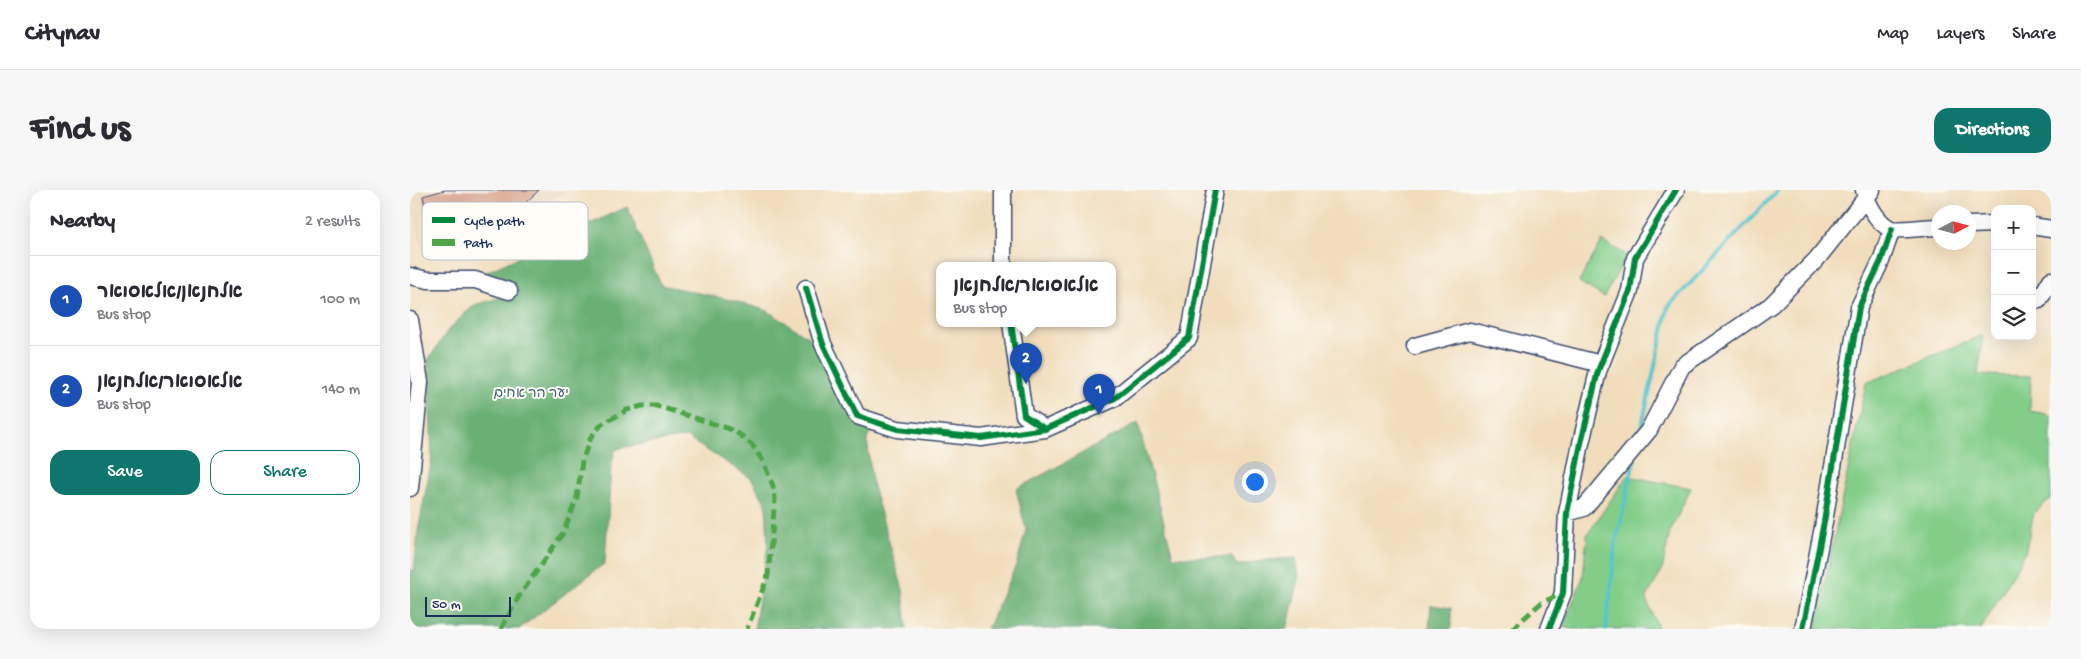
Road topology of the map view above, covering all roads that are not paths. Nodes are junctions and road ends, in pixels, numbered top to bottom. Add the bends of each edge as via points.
1 (1003, 190) edge
2 (1215, 190) edge
3 (1676, 190) edge
4 (1867, 193) edge
5 (1991, 224) edge
6 (1976, 225) edge
7 (1931, 227) edge
8 (2036, 227) edge
9 (1892, 229) junction
10 (2051, 229) edge
11 (1004, 262) edge
12 (410, 276) edge
13 (2051, 280) edge
14 (806, 288) dead end
15 (509, 291) dead end
16 (2036, 300) edge
17 (410, 320) edge
18 (1012, 327) edge
19 (1415, 346) dead end
20 (1601, 364) junction
21 (1045, 429) junction
22 (410, 488) edge
23 (1567, 513) junction
24 (1549, 629) edge
25 (1803, 629) edge

1 - 11 street
2 - 21 street via 1189,338 1115,398
3 - 20 street via 1635,258 1630,291
4 - 9 street via 1880,221
4 - 23 street via 1816,260 1771,305 1682,366 1649,430 1584,508
5 - 6 street
7 - 9 street
8 - 10 street
9 - 25 street via 1859,307
12 - 15 street via 428,280 475,280
13 - 16 street
14 - 21 street via 824,344 857,416 897,429 981,438
17 - 22 street via 420,382
18 - 21 street via 1024,415
19 - 20 street via 1470,331
20 - 23 street
23 - 24 street via 1563,594

